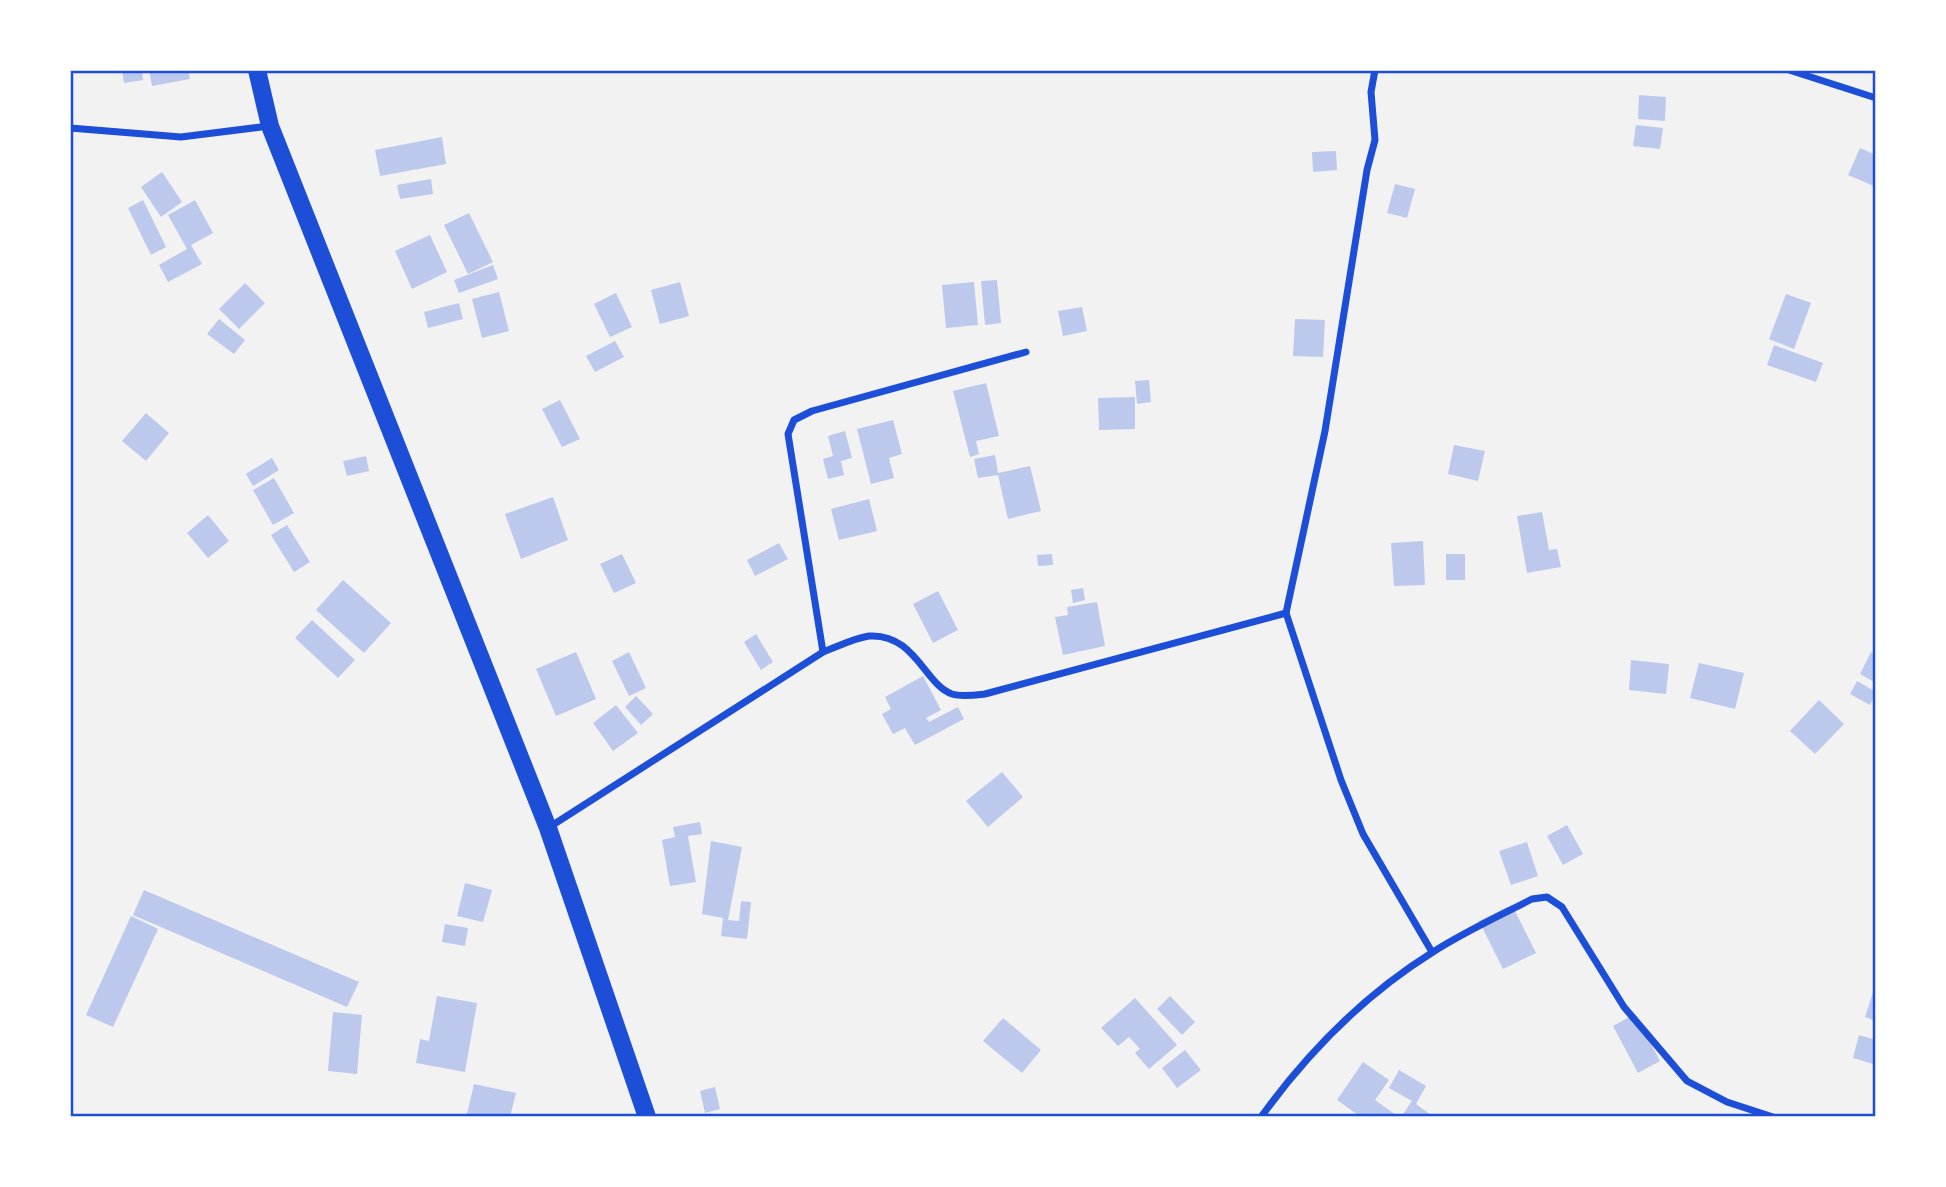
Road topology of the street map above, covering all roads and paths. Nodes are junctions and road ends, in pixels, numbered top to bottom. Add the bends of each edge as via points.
1 (257, 70) edge
2 (1375, 70) edge
3 (1789, 70) edge
4 (1876, 98) edge
5 (270, 125) junction
6 (70, 128) edge
7 (1026, 352) dead end
8 (1286, 613) junction
9 (822, 652) junction
10 (548, 828) junction
11 (1432, 952) junction
12 (647, 1117) edge
13 (1261, 1117) edge
14 (1773, 1117) edge

1 - 5 main road
2 - 8 street via 1371,92 1375,141 1325,431
3 - 4 street
5 - 6 street via 181,137
5 - 10 main road
7 - 9 street via 812,411 794,420 788,434
8 - 9 street via 985,694 950,694 905,647 886,637 868,636
8 - 11 street via 1363,834
9 - 10 street
10 - 12 main road
11 - 13 street via 1341,1022 1302,1062
11 - 14 street via 1532,899 1547,897 1562,907 1624,1007 1687,1081 1727,1102

